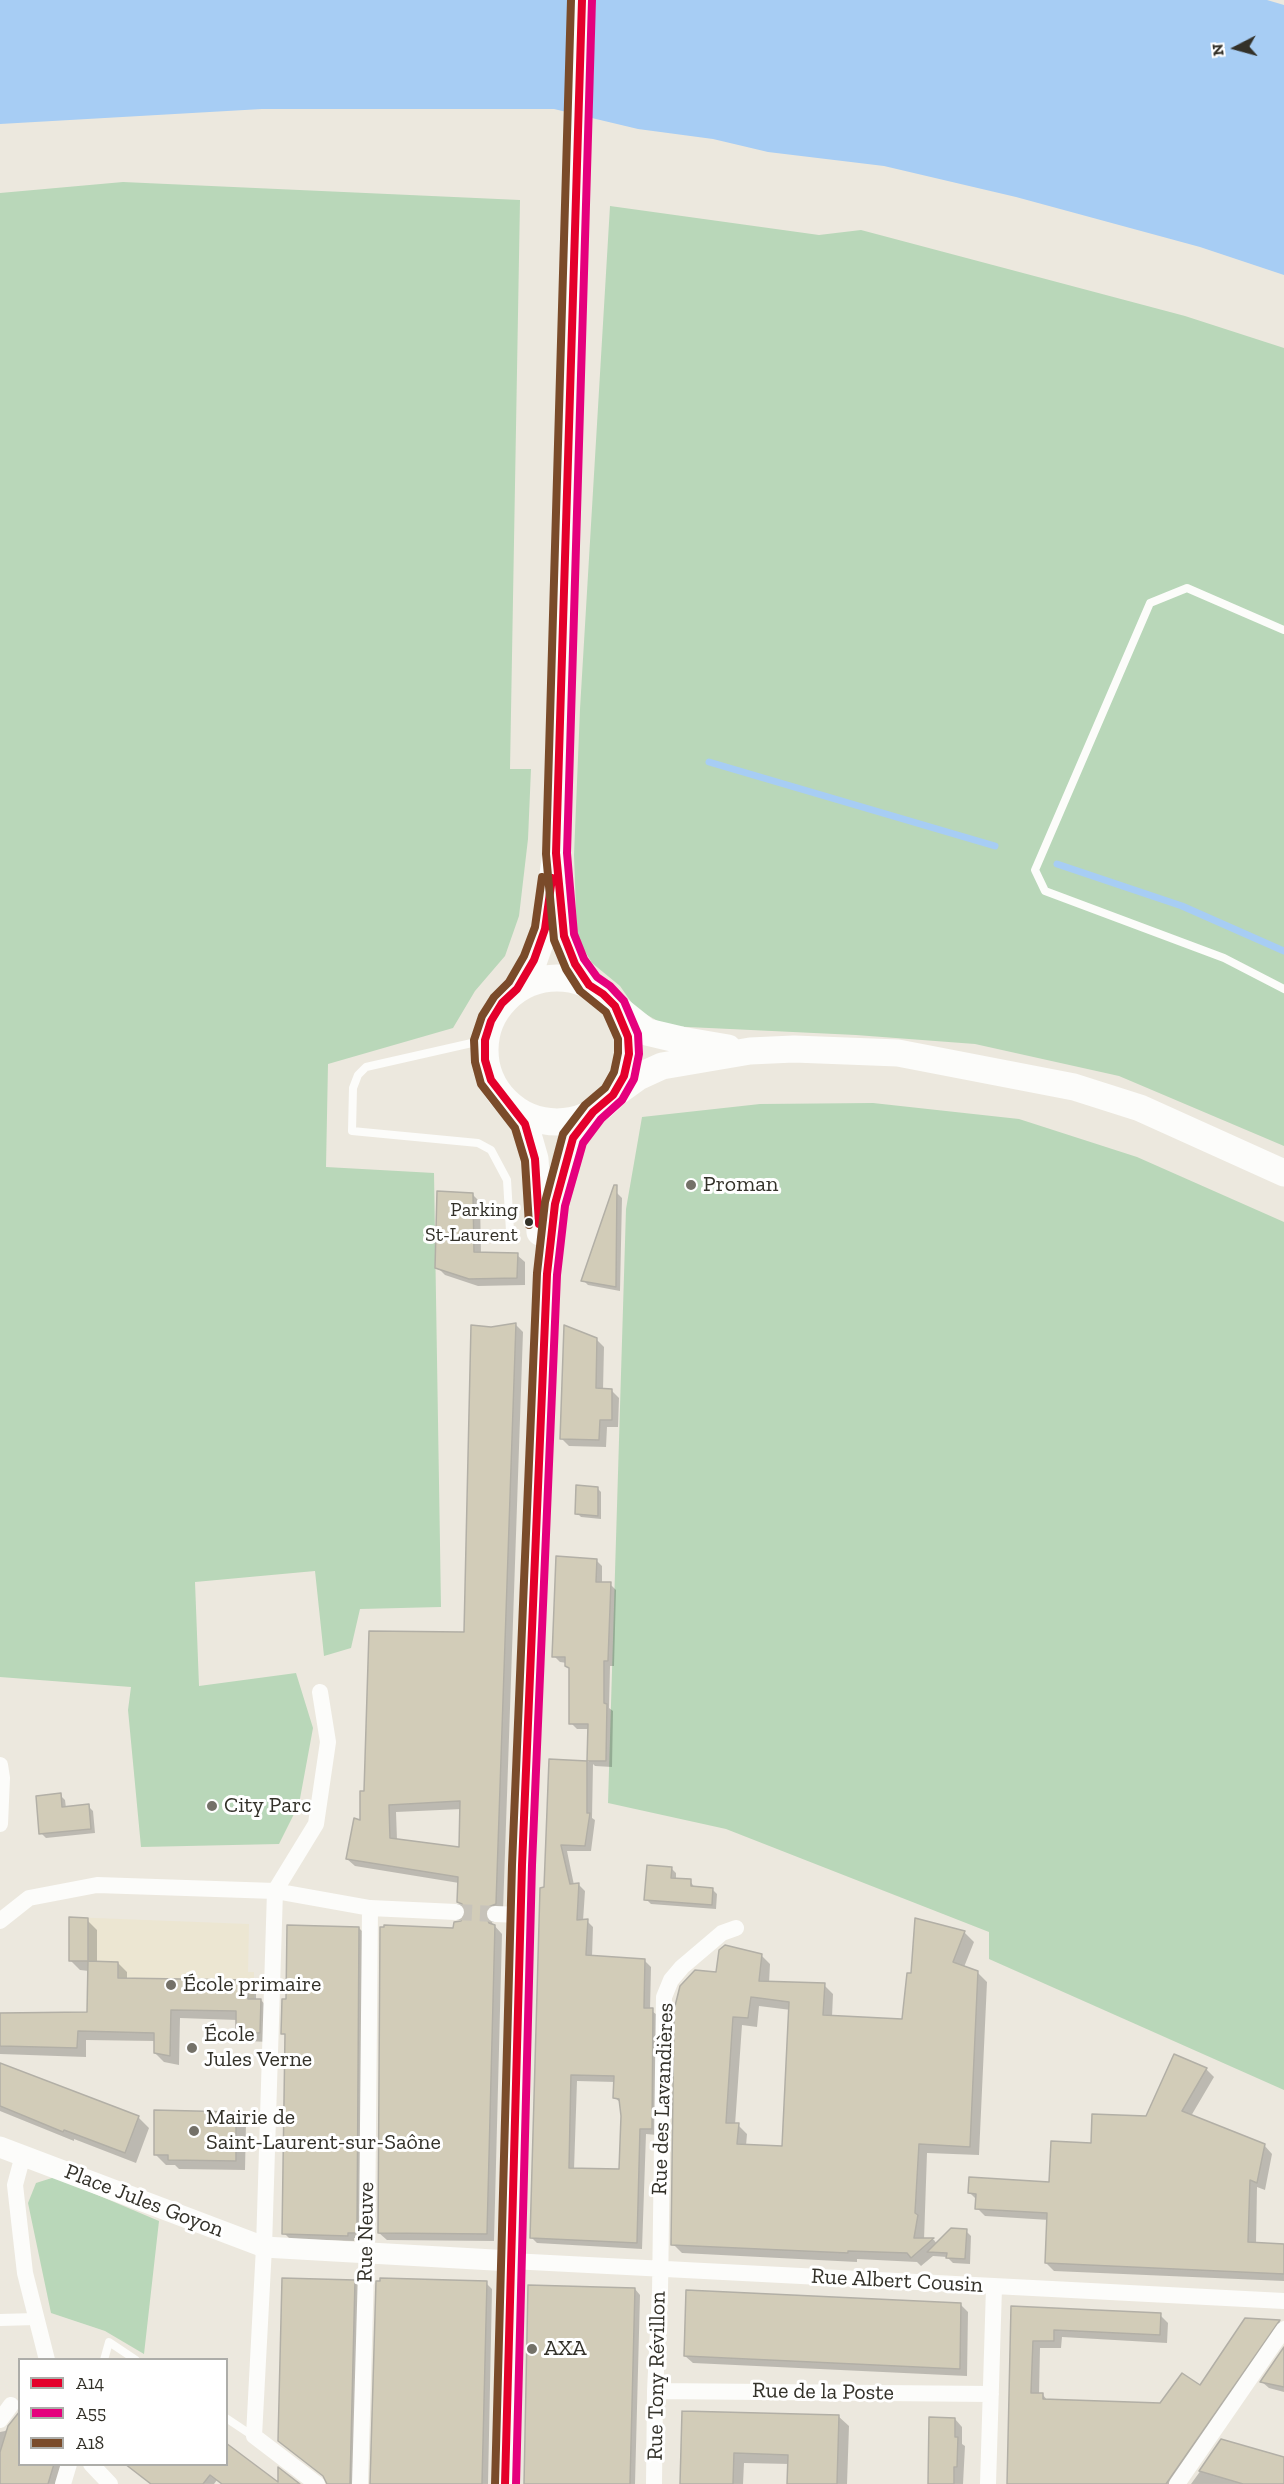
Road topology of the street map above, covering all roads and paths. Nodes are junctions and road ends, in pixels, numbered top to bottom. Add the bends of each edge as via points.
1 (582, 0) edge
2 (1284, 630) edge
3 (556, 853) junction
4 (589, 985) junction
5 (517, 989) junction
6 (1284, 989) edge
7 (615, 1006) junction
8 (485, 1041) junction
9 (750, 1051) junction
10 (603, 1104) junction
11 (516, 1110) junction
12 (1284, 1173) edge
13 (510, 1231) dead end
14 (547, 1274) junction
15 (320, 1692) dead end
16 (0, 1765) edge
17 (0, 1824) edge
18 (275, 1891) junction
19 (370, 1908) junction
20 (456, 1912) tunnel mouth
21 (0, 1921) edge
22 (736, 1928) dead end
23 (0, 2147) edge
24 (23, 2155) junction
25 (264, 2247) junction
26 (366, 2253) junction
27 (511, 2260) junction
28 (658, 2268) junction
29 (994, 2287) junction
30 (1284, 2301) edge
31 (36, 2319) junction
32 (0, 2320) edge
33 (1284, 2328) edge
34 (46, 2358) edge
35 (105, 2358) edge
36 (133, 2358) edge
37 (655, 2391) junction
38 (991, 2394) junction
39 (12, 2405) dead end
40 (228, 2419) edge
41 (0, 2420) edge
42 (254, 2436) junction
43 (68, 2466) edge
44 (93, 2466) edge
45 (63, 2484) edge
46 (110, 2484) edge
47 (317, 2484) edge
48 (360, 2484) edge
49 (505, 2484) edge
50 (654, 2484) edge
51 (988, 2484) edge
52 (1177, 2484) edge

1 - 3 main road
2 - 6 lane via 1187,588 1150,603 1035,870 1045,891 1224,958
3 - 4 main road via 564,936
3 - 5 main road via 545,929 534,960
4 - 5 main road via 556,977
4 - 7 main road
5 - 8 main road via 502,1003
7 - 9 main road via 647,1032
7 - 10 main road via 628,1037 629,1054 624,1076
8 - 11 main road via 491,1080
8 - 13 lane via 366,1067 353,1088 352,1131 478,1143 491,1150 507,1180
9 - 10 main road via 662,1066 638,1077
9 - 12 main road via 897,1053 1074,1087 1140,1108
10 - 11 main road via 575,1119 555,1122 534,1119
10 - 14 main road via 573,1137 555,1204
11 - 14 main road via 525,1124 535,1158
14 - 27 main road via 508,1914
15 - 18 street via 328,1742 316,1824
16 - 17 street
18 - 19 street
18 - 21 street via 97,1885 29,1898
18 - 25 street
19 - 20 street
19 - 26 street, Rue Neuve
22 - 28 street, Rue des Lavandières via 722,1933 682,1967 664,1997
23 - 24 street, Place Jules Goyon
24 - 25 street, Place Jules Goyon
24 - 31 street via 15,2185 25,2273
25 - 26 street, Place Jules Goyon
25 - 42 street
26 - 27 street, Place Jules Goyon
26 - 48 street, Rue Neuve
27 - 28 street, Rue Albert Cousin
27 - 49 main road
28 - 29 street, Rue Albert Cousin
28 - 37 street, Rue Tony Révillon
29 - 30 street, Rue Albert Cousin
29 - 38 street
31 - 32 street
31 - 34 street
33 - 52 street
35 - 36 lane via 109,2342
37 - 38 street, Rue de la Poste
37 - 50 street, Rue Tony Révillon
38 - 51 street
39 - 41 street
40 - 42 lane
42 - 47 street
43 - 45 street
44 - 46 street

